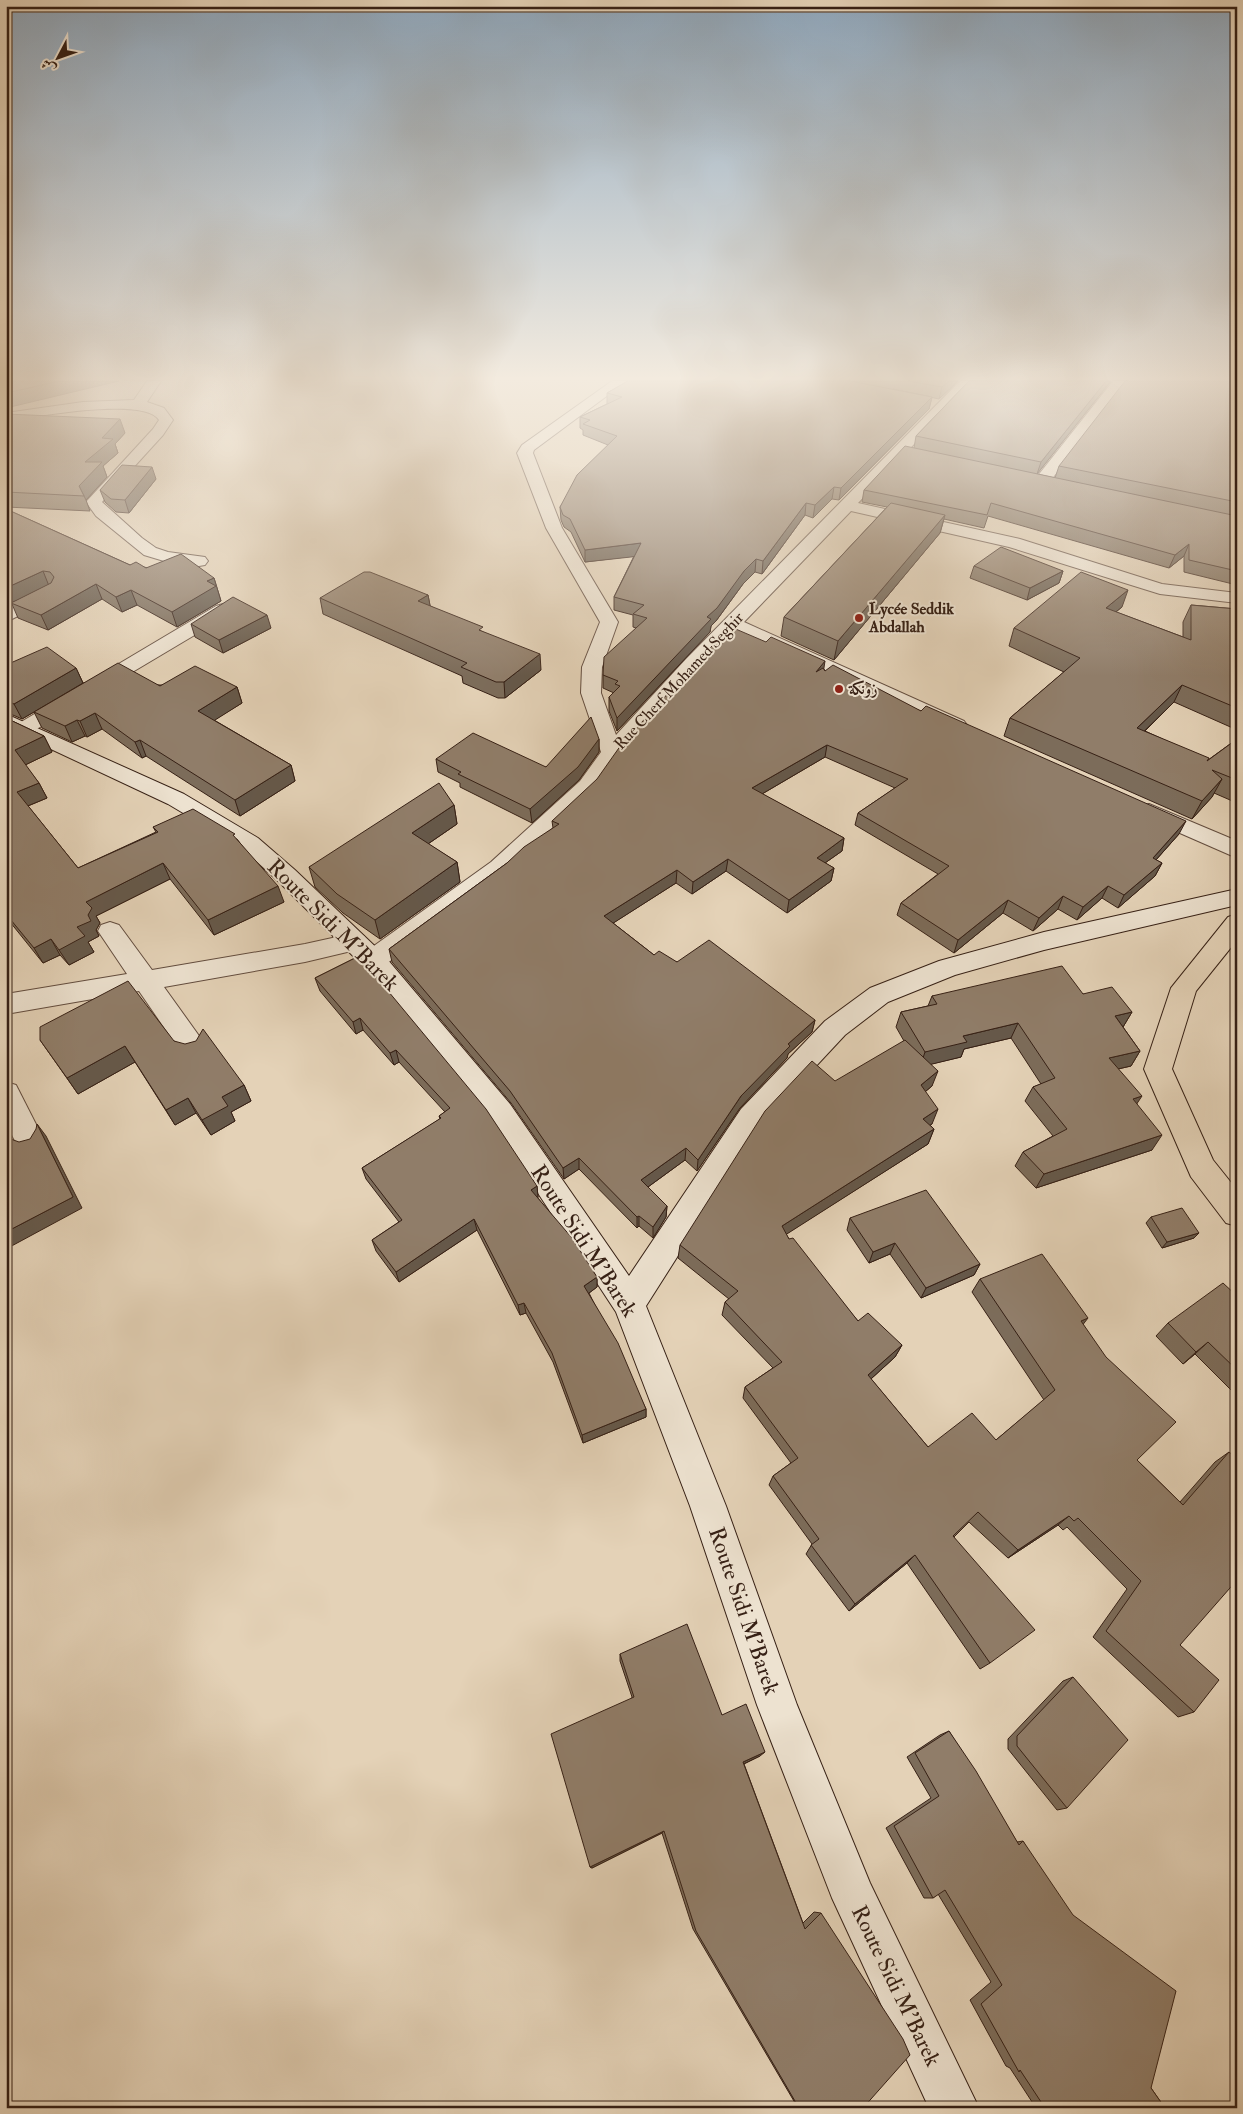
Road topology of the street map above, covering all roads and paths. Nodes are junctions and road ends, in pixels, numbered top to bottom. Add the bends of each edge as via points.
1 (114, 480) edge
2 (535, 480) edge
3 (876, 480) edge
4 (1036, 480) edge
5 (1042, 481) joint
6 (1062, 486) edge
7 (847, 504) junction
8 (199, 561) dead end
9 (50, 593) edge
10 (1237, 598) edge
11 (228, 607) edge
12 (6, 617) edge
13 (732, 624) junction
14 (12, 725) edge
15 (976, 733) edge
16 (612, 752) junction
17 (1129, 802) edge
18 (1237, 850) edge
19 (1237, 897) edge
20 (1237, 924) edge
21 (110, 931) dead end
22 (355, 942) junction
23 (373, 960) junction
24 (146, 981) junction
25 (6, 1004) edge
26 (193, 1047) edge
27 (6, 1093) edge
28 (29, 1140) edge
29 (1237, 1214) edge
30 (629, 1304) junction
31 (956, 2108) edge

1 - 8 street via 94,502 97,510 126,530 148,552
2 - 16 street via 554,528 609,622 592,667 591,693
3 - 7 street, Rue Cherf Mohamed Seghir
4 - 5 street
5 - 6 street
7 - 10 street via 1014,542 1160,589
7 - 13 street, Rue Cherf Mohamed Seghir
9 - 12 street
11 - 14 street
13 - 15 street
13 - 16 street, Rue Cherf Mohamed Seghir
14 - 22 street, Route Sidi M'Barek via 176,799 216,821 280,869
16 - 23 street, Rue Cherf Mohamed Seghir via 588,786 499,868
17 - 18 street
19 - 30 street via 1044,941 948,968 879,995 835,1028 751,1117
20 - 29 main road via 1184,988 1158,1069 1202,1168
21 - 24 street
22 - 23 street, Route Sidi M'Barek
22 - 24 street
23 - 30 street, Route Sidi M'Barek via 500,1112
24 - 25 street
24 - 26 street
27 - 28 street
30 - 31 street, Route Sidi M'Barek via 708,1506 777,1705 854,1898

